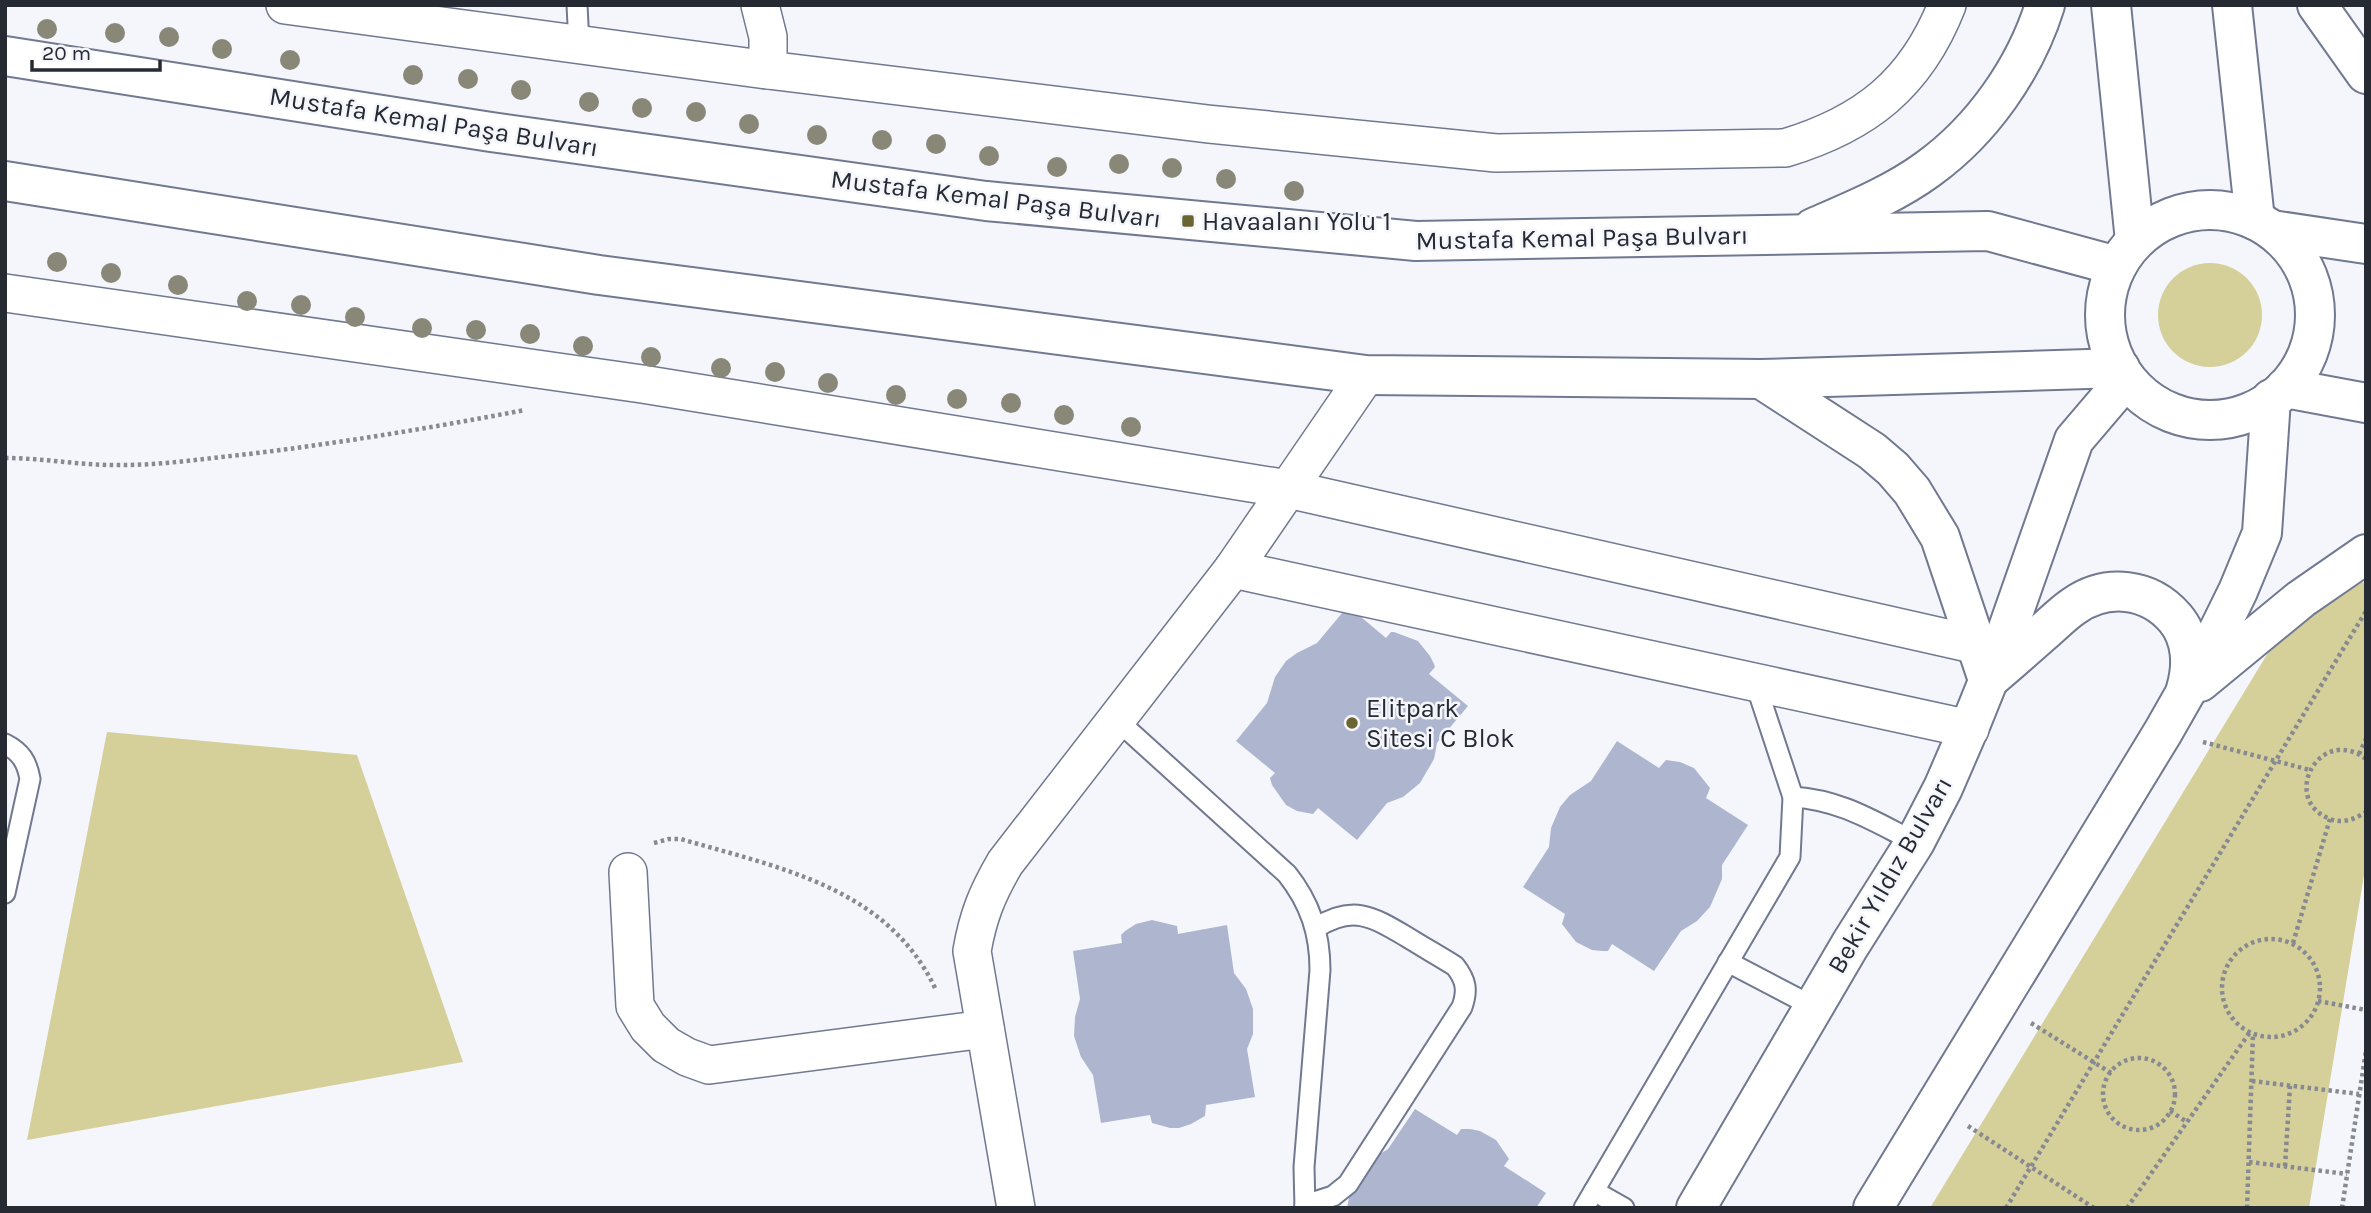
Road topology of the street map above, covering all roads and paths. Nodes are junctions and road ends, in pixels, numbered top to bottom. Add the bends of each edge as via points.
1 (285, 5) edge
2 (577, 5) edge
3 (760, 5) edge
4 (1947, 5) edge
5 (2045, 5) edge
6 (2111, 5) edge
7 (2232, 5) edge
8 (2317, 5) edge
9 (579, 45) junction
10 (5, 56) edge
11 (768, 70) junction
12 (2366, 74) edge
13 (5, 181) edge
14 (2263, 225) junction
15 (1798, 234) junction
16 (2366, 244) edge
17 (2126, 253) junction
18 (5, 293) edge
19 (2123, 373) junction
20 (1366, 375) junction
21 (1761, 379) junction
22 (2278, 394) junction
23 (2366, 402) edge
24 (532, 408) dead end
25 (5, 458) edge
26 (1288, 489) junction
27 (2366, 554) edge
28 (1233, 569) junction
29 (2366, 611) edge
30 (1983, 662) junction
31 (1755, 682) junction
32 (2185, 694) junction
33 (1117, 720) junction
34 (1970, 729) junction
35 (2163, 732) junction
36 (2366, 739) edge
37 (5, 744) edge
38 (2359, 754) junction
39 (2366, 759) edge
40 (2275, 761) junction
41 (2310, 770) junction
42 (1793, 797) junction
43 (2366, 812) edge
44 (2330, 819) junction
45 (1914, 842) junction
46 (628, 872) joint
47 (5, 893) edge
48 (1316, 928) junction
49 (2292, 943) junction
50 (1728, 962) junction
51 (2318, 1001) junction
52 (1998, 1002) junction
53 (1814, 1007) junction
54 (2366, 1010) edge
55 (969, 1031) junction
56 (2251, 1033) junction
57 (2366, 1051) edge
58 (2093, 1062) junction
59 (2111, 1073) junction
60 (2252, 1081) junction
61 (2290, 1086) junction
62 (2359, 1094) junction
63 (1936, 1105) junction
64 (2170, 1111) junction
65 (2187, 1122) junction
66 (2249, 1162) junction
67 (2285, 1166) junction
68 (2031, 1167) junction
69 (2347, 1174) junction
70 (1589, 1199) edge
71 (1305, 1206) edge
72 (1016, 1208) edge
73 (1624, 1208) edge
74 (1696, 1208) edge
75 (1873, 1208) edge
76 (2006, 1208) edge
77 (2094, 1208) edge
78 (2127, 1208) edge
79 (2247, 1208) edge
80 (2343, 1208) edge

1 - 9 street
2 - 9 lane
3 - 11 street via 768,37
4 - 11 street via 1927,47 1884,98 1854,121 1785,148 1496,153
5 - 15 main road via 2013,75 1964,139 1926,171 1853,211
6 - 17 main road
7 - 14 main road
8 - 12 main road
9 - 11 street
10 - 15 main road, Mustafa Kemal Paşa Bulvarı via 491,132 986,201 1416,242
13 - 20 main road via 599,275
14 - 16 main road
14 - 17 main road via 2217,210 2187,212 2158,223
14 - 22 main road via 2293,250 2308,277 2315,306 2313,336 2303,364
15 - 17 main road, Mustafa Kemal Paşa Bulvarı via 1988,231
17 - 19 main road via 2107,294 2105,324
18 - 26 street via 642,384
19 - 21 main road
19 - 22 main road via 2147,400 2174,414 2203,420 2233,418
19 - 30 main road, Bekir Yıldız Bulvarı via 2074,440
20 - 21 main road
20 - 26 street
21 - 30 main road via 1871,451 1912,491 1940,537
22 - 23 main road
22 - 32 main road via 2262,533
24 - 25 path via 311,447 172,462 122,465
26 - 28 street
26 - 30 street
27 - 32 main road via 2301,599
28 - 31 street
28 - 33 street
29 - 40 path
30 - 32 main road via 2091,596 2131,592 2165,608 2187,639 2190,667
30 - 34 main road, Bekir Yıldız Bulvarı
31 - 34 street
31 - 42 lane
32 - 35 main road
33 - 48 lane via 1287,874 1309,907
33 - 55 street via 1005,863 988,892 972,951
34 - 45 main road, Bekir Yıldız Bulvarı
35 - 40 path
35 - 52 main road
36 - 38 path
37 - 47 lane via 22,757 30,779
38 - 39 path
38 - 41 path via 2331,751
40 - 41 path
40 - 58 path
41 - 44 path via 2306,781 2309,799
42 - 45 lane via 1842,805
42 - 50 lane via 1790,857
43 - 44 path via 2347,821
44 - 49 path
45 - 53 main road, Bekir Yıldız Bulvarı
46 - 55 path via 647,847 657,841 681,839 825,884 873,913 894,932 930,977 942,1004
46 - 55 street via 635,1006 666,1045 687,1057 709,1065
48 - 71 lane via 1320,970
48 - 71 lane via 1331,918 1366,915 1455,966 1466,987 1462,1007 1348,1184 1334,1196
49 - 51 path via 2314,964 2320,986
49 - 56 path via 2267,938 2250,942 2226,966 2222,983 2226,1008 2236,1023
50 - 53 lane
50 - 70 lane
51 - 54 path
51 - 56 path via 2308,1021 2290,1033 2268,1037
52 - 58 path
52 - 63 main road
53 - 74 main road, Bekir Yıldız Bulvarı
55 - 72 street
56 - 60 path
56 - 65 path
57 - 62 path
58 - 59 path
58 - 68 path
59 - 64 path via 2129,1059 2158,1064 2173,1082
59 - 64 path via 2104,1096 2106,1108 2117,1122 2147,1129
60 - 61 path
60 - 66 path
61 - 62 path
61 - 67 path
62 - 69 path
63 - 68 path
63 - 75 main road
64 - 65 path
65 - 78 path
66 - 67 path
66 - 79 path
67 - 69 path
68 - 76 path
68 - 77 path
69 - 80 path
70 - 73 lane

